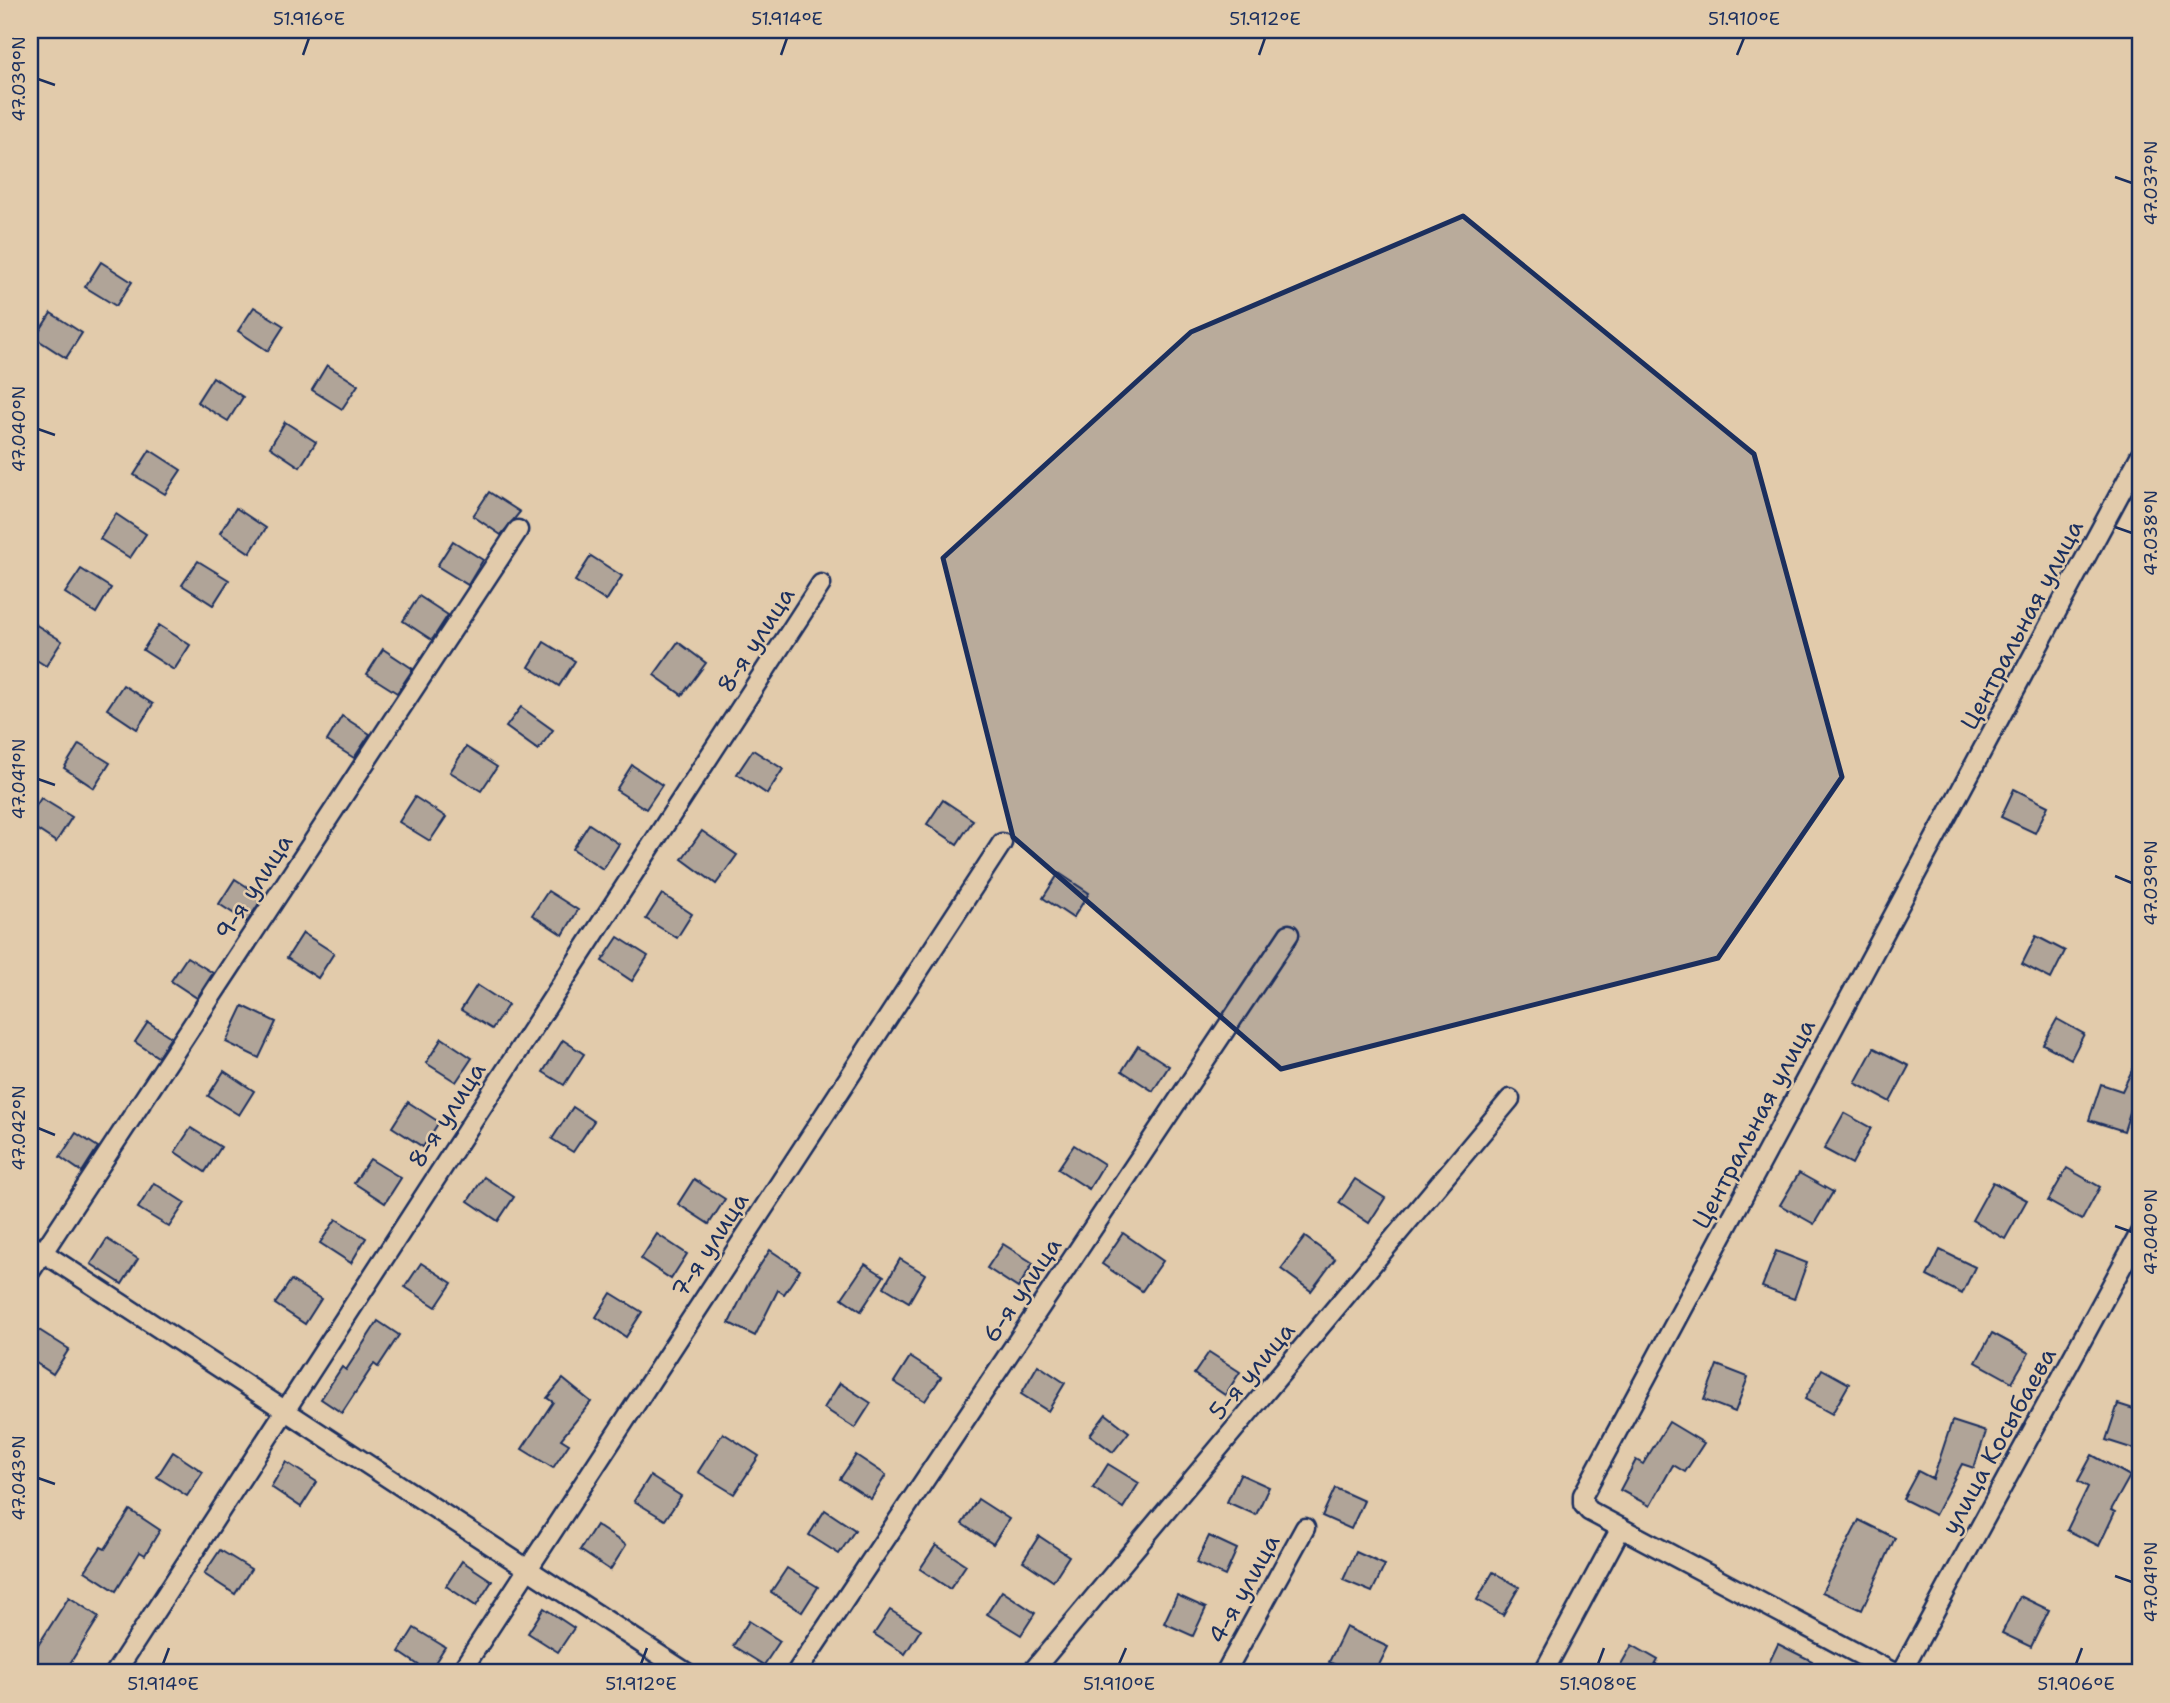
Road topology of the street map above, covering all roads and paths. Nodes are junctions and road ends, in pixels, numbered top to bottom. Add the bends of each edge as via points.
1 (2140, 456) edge
2 (518, 530) dead end
3 (821, 584) dead end
4 (1002, 843) dead end
5 (1289, 934) dead end
6 (1510, 1099) dead end
7 (2140, 1233) edge
8 (36, 1248) edge
9 (30, 1272) edge
10 (285, 1411) junction
11 (1305, 1528) dead end
12 (1621, 1528) junction
13 (527, 1569) junction
14 (115, 1673) edge
15 (460, 1673) edge
16 (687, 1673) edge
17 (796, 1673) edge
18 (1031, 1673) edge
19 (1225, 1673) edge
20 (1543, 1673) edge
21 (1895, 1673) edge
22 (1901, 1673) edge

1 - 12 street, Центральная улица via 1583,1495 1589,1511
2 - 8 street, 9-я улица
3 - 10 street, 8-я улица
4 - 13 street, 7-я улица
5 - 17 street, 6-я улица
6 - 18 street, 5-я улица
7 - 22 street, улица Косыбаева
8 - 9 street, 9-я улица
8 - 10 street
10 - 13 street
10 - 14 street, 8-я улица
11 - 19 street, 4-я улица
12 - 20 street
12 - 21 street, Центральная улица
13 - 15 street, 7-я улица
13 - 16 street

